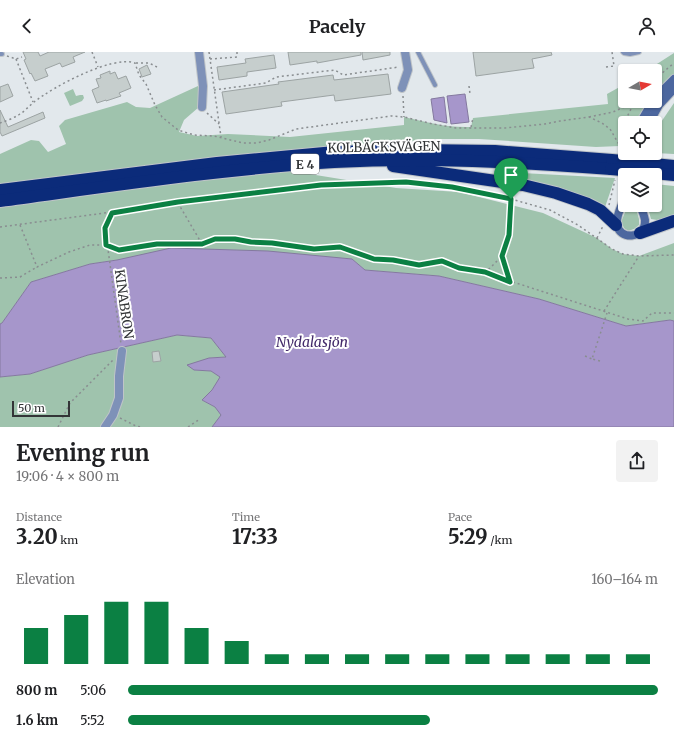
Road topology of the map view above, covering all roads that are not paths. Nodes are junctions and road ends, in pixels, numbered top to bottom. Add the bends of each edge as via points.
1 (405, 52) edge
2 (418, 52) edge
3 (623, 52) edge
4 (639, 52) edge
5 (200, 56) edge
6 (674, 79) edge
7 (435, 86) dead end
8 (402, 88) dead end
9 (674, 89) edge
10 (662, 91) edge
11 (202, 107) road end
12 (653, 116) edge
13 (369, 161) junction
14 (612, 164) junction
15 (641, 166) edge
16 (674, 166) edge
17 (674, 175) edge
18 (0, 190) edge
19 (0, 201) edge
20 (619, 212) edge
21 (642, 212) edge
22 (674, 221) edge
23 (616, 225) junction
24 (640, 233) junction
25 (122, 351) road end
26 (105, 427) edge

1 - 8 street via 408,70
2 - 7 lane
3 - 4 lane
5 - 11 street
6 - 10 street
9 - 12 street
13 - 14 highway, KOLBÄCKSVÄGEN / E 4
13 - 19 highway, KOLBÄCKSVÄGEN / E 4 via 247,169
13 - 23 highway via 522,185 556,193 600,210
14 - 15 highway, KOLBÄCKSVÄGEN / E 4, bridge
14 - 18 highway, KOLBÄCKSVÄGEN / E 4 via 495,151 335,152 225,162
15 - 16 highway, KOLBÄCKSVÄGEN / E 4
15 - 17 highway, KOLBÄCKSVÄGEN / E 4
20 - 23 street
21 - 24 street via 645,222
22 - 24 highway
23 - 24 street via 625,235
25 - 26 street via 119,398

